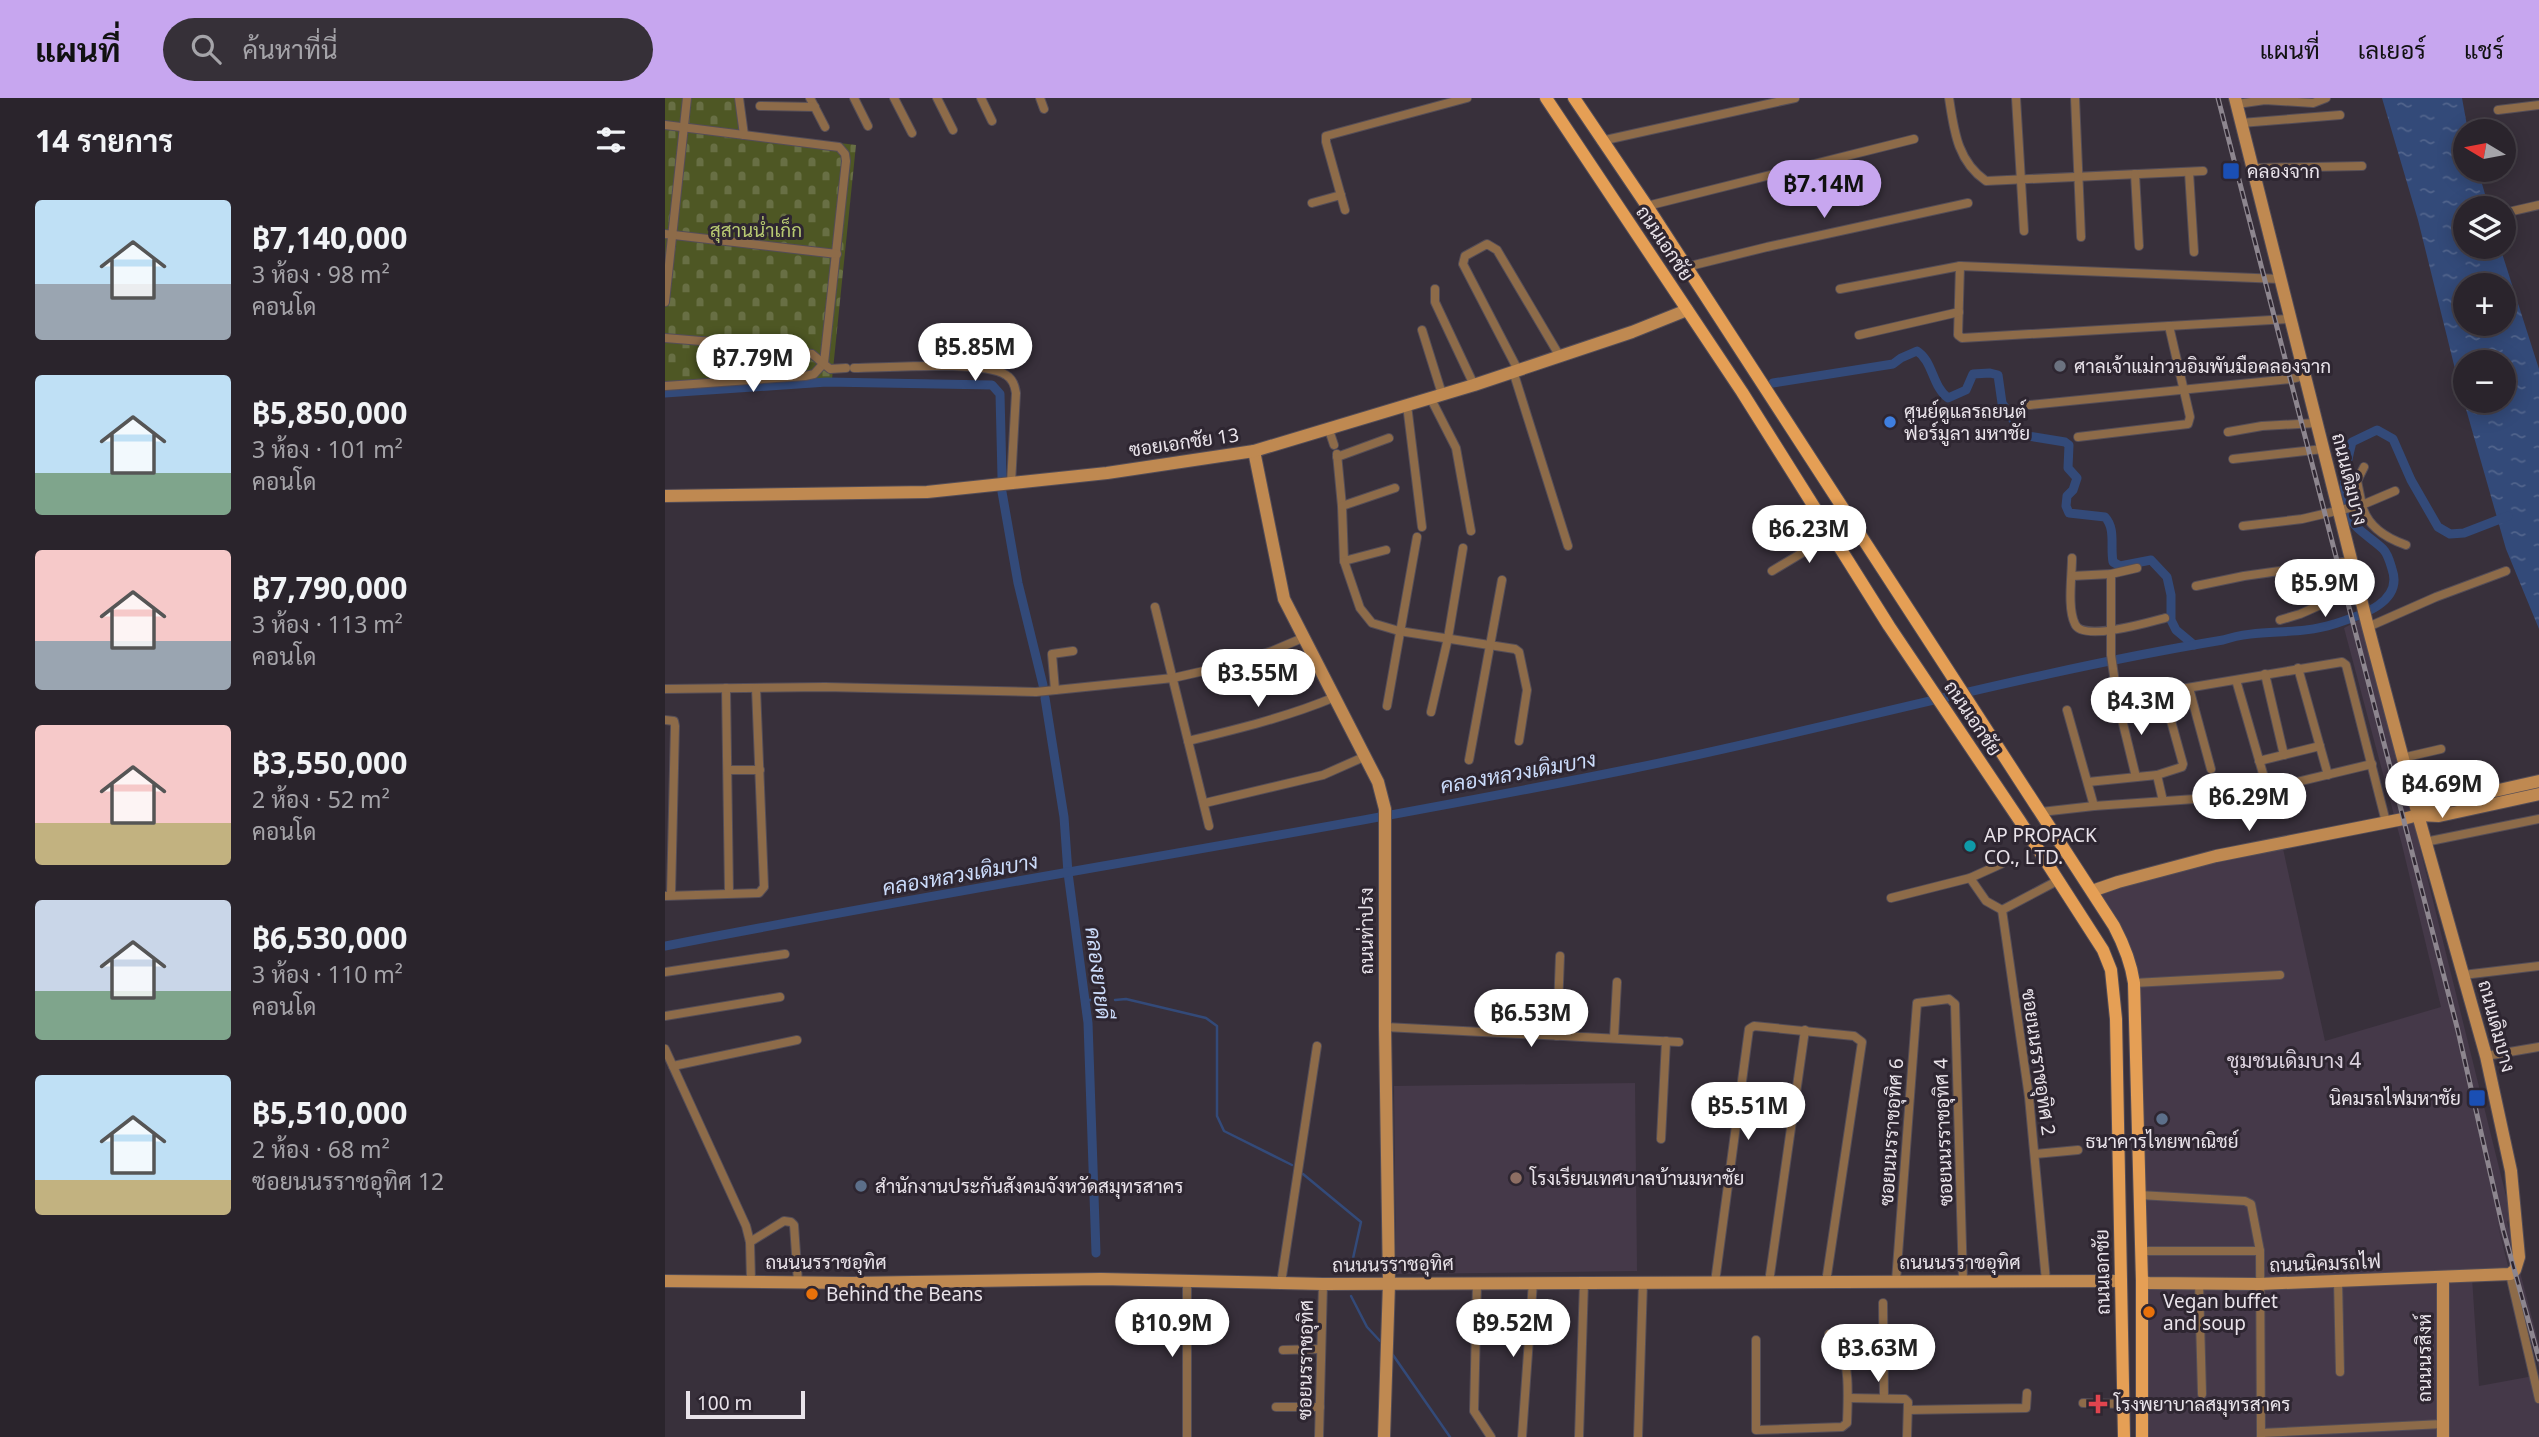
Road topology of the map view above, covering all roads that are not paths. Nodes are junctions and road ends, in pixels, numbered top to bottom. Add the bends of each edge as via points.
1 (687, 98) edge
2 (739, 98) edge
3 (810, 98) edge
4 (854, 98) edge
5 (894, 98) edge
6 (937, 98) edge
7 (981, 98) edge
8 (1040, 98) edge
9 (1467, 98) edge
10 (1546, 98) edge
11 (1574, 98) edge
12 (1795, 98) edge
13 (1949, 98) edge
14 (2016, 98) edge
15 (2075, 98) edge
16 (2326, 98) edge
17 (2236, 101) edge
18 (2539, 105) edge
19 (760, 106) dead end
20 (814, 107) junction
21 (1044, 109) dead end
22 (2498, 110) dead end
23 (2340, 114) dead end
24 (992, 121) dead end
25 (2241, 123) junction
26 (665, 125) edge
27 (868, 126) dead end
28 (684, 127) junction
29 (825, 127) dead end
30 (953, 130) dead end
31 (912, 133) dead end
32 (744, 135) junction
33 (1915, 139) dead end
34 (1601, 141) junction
35 (2362, 166) dead end
36 (2253, 168) junction
37 (2203, 171) dead end
38 (2189, 172) junction
39 (2135, 174) junction
40 (2078, 177) junction
41 (2021, 179) junction
42 (1341, 195) junction
43 (1311, 203) dead end
44 (1968, 203) dead end
45 (2539, 205) edge
46 (1647, 206) junction
47 (1345, 210) dead end
48 (2516, 210) edge
49 (2024, 231) dead end
50 (669, 235) edge
51 (2081, 237) dead end
52 (2139, 246) dead end
53 (2194, 252) dead end
54 (837, 254) junction
55 (1960, 266) junction
56 (1686, 267) junction
57 (2280, 279) junction
58 (1435, 289) dead end
59 (1840, 289) dead end
60 (665, 302) edge
61 (1687, 310) junction
62 (1959, 312) junction
63 (2290, 319) junction
64 (2169, 326) junction
65 (1422, 330) dead end
66 (1859, 335) dead end
67 (665, 338) edge
68 (1559, 355) junction
69 (824, 363) junction
70 (1515, 370) junction
71 (2304, 376) junction
72 (1474, 385) junction
73 (665, 386) edge
74 (2183, 389) junction
75 (1436, 395) junction
76 (1407, 405) junction
77 (2030, 405) dead end
78 (2316, 423) junction
79 (1329, 430) junction
80 (2228, 432) dead end
81 (2078, 437) dead end
82 (1389, 438) dead end
83 (2323, 449) junction
84 (1254, 452) junction
85 (1336, 452) junction
86 (2233, 459) dead end
87 (2364, 467) dead end
88 (1011, 483) junction
89 (1395, 488) dead end
90 (2395, 491) dead end
91 (665, 496) edge
92 (2362, 505) junction
93 (1342, 506) junction
94 (2339, 512) junction
95 (2243, 526) dead end
96 (1422, 527) dead end
97 (1471, 531) dead end
98 (1832, 534) junction
99 (1417, 537) dead end
100 (2406, 545) dead end
101 (1568, 546) dead end
102 (1463, 548) dead end
103 (1386, 550) dead end
104 (2072, 558) dead end
105 (1344, 561) junction
106 (2351, 561) junction
107 (2137, 568) dead end
108 (1772, 571) dead end
109 (2506, 571) dead end
110 (2111, 574) junction
111 (2072, 576) junction
112 (1502, 580) dead end
113 (2196, 586) dead end
114 (2361, 594) junction
115 (1155, 607) dead end
116 (2165, 618) dead end
117 (2280, 620) dead end
118 (2368, 627) junction
119 (2112, 630) junction
120 (1399, 631) junction
121 (1305, 637) junction
122 (1448, 638) junction
123 (1489, 646) junction
124 (1073, 652) dead end
125 (2298, 668) junction
126 (2265, 674) junction
127 (1173, 678) junction
128 (2236, 680) junction
129 (665, 688) edge
130 (726, 688) junction
131 (756, 688) junction
132 (2189, 688) junction
133 (1055, 690) junction
134 (2163, 692) junction
135 (1335, 697) junction
136 (2117, 704) junction
137 (1387, 705) dead end
138 (2067, 710) dead end
139 (1431, 712) dead end
140 (665, 720) edge
141 (1188, 741) junction
142 (1519, 741) dead end
143 (2320, 746) junction
144 (2441, 749) dead end
145 (2284, 755) junction
146 (1366, 756) junction
147 (2402, 758) junction
148 (1469, 760) dead end
149 (2259, 761) junction
150 (2372, 764) junction
151 (2211, 769) dead end
152 (728, 770) junction
153 (760, 770) junction
154 (2157, 775) junction
155 (2328, 775) junction
156 (2136, 777) junction
157 (2539, 780) edge
158 (2088, 782) junction
159 (2268, 791) junction
160 (2539, 794) edge
161 (2163, 801) junction
162 (1205, 803) junction
163 (2458, 805) junction
164 (2094, 806) junction
165 (2041, 812) junction
166 (2418, 815) junction
167 (2539, 819) edge
168 (2386, 822) junction
169 (1209, 826) dead end
170 (2425, 842) junction
171 (2001, 864) dead end
172 (1971, 878) junction
173 (2057, 881) junction
174 (2092, 891) junction
175 (729, 893) junction
176 (668, 896) edge
177 (1891, 898) dead end
178 (2070, 899) junction
179 (2002, 910) junction
180 (785, 954) dead end
181 (1560, 956) dead end
182 (2539, 966) edge
183 (665, 972) edge
184 (2280, 975) dead end
185 (2463, 975) junction
186 (1617, 982) dead end
187 (2134, 983) junction
188 (780, 997) dead end
189 (1934, 1000) joint
190 (665, 1016) edge
191 (1385, 1027) junction
192 (1805, 1030) junction
193 (1557, 1035) junction
194 (1614, 1038) junction
195 (797, 1040) dead end
196 (1666, 1041) junction
197 (1679, 1042) dead end
198 (1317, 1046) dead end
199 (2539, 1047) edge
200 (665, 1049) edge
201 (2486, 1056) junction
202 (673, 1066) junction
203 (1661, 1139) dead end
204 (2078, 1150) dead end
205 (2035, 1154) junction
206 (2139, 1195) junction
207 (750, 1242) junction
208 (2141, 1251) junction
209 (2260, 1251) junction
210 (2510, 1275) junction
211 (2443, 1278) junction
212 (2121, 1280) junction
213 (2142, 1280) junction
214 (665, 1281) edge
215 (751, 1281) junction
216 (1896, 1281) junction
217 (1963, 1281) junction
218 (2046, 1281) junction
219 (2338, 1281) junction
220 (798, 1282) junction
221 (1187, 1282) junction
222 (1533, 1282) junction
223 (1584, 1282) junction
224 (1643, 1282) junction
225 (1715, 1282) junction
226 (1769, 1282) junction
227 (1826, 1282) junction
228 (1281, 1283) junction
229 (1389, 1283) junction
230 (1477, 1283) junction
231 (2199, 1283) junction
232 (1323, 1284) junction
233 (2259, 1284) junction
234 (1883, 1303) dead end
235 (1829, 1334) dead end
236 (1756, 1340) dead end
237 (1321, 1349) junction
238 (1283, 1350) dead end
239 (2340, 1372) dead end
240 (2027, 1393) dead end
241 (2202, 1394) dead end
242 (1848, 1398) junction
243 (1884, 1398) junction
244 (2539, 1399) edge
245 (2083, 1403) dead end
246 (2123, 1404) junction
247 (1276, 1407) dead end
248 (1320, 1408) junction
249 (1908, 1410) junction
250 (2443, 1430) edge
251 (2261, 1435) edge
252 (1187, 1437) edge
253 (1319, 1437) edge
254 (1384, 1437) edge
255 (1491, 1437) edge
256 (1522, 1437) edge
257 (1579, 1437) edge
258 (1638, 1437) edge
259 (1907, 1437) edge
260 (2124, 1437) edge
261 (2142, 1437) edge

1 - 28 street
2 - 32 street
3 - 20 street
4 - 27 street
5 - 31 street
6 - 30 street
7 - 24 street
8 - 21 street
9 - 42 street via 1326,136
10 - 61 main road, ถนนเอกชัย
11 - 34 main road, ถนนเอกชัย
12 - 34 street
13 - 41 street via 1956,143 1977,174 1986,181
14 - 41 street
15 - 40 street
16 - 17 street via 2313,103
17 - 25 street, ถนนเดิมบาง
18 - 22 street
19 - 20 street
20 - 29 street
23 - 25 street
25 - 36 street, ถนนเดิมบาง
26 - 28 street
28 - 32 street
28 - 50 street
32 - 54 street via 842,150 846,173
33 - 46 street
34 - 46 main road, ถนนเอกชัย
35 - 36 street
36 - 57 street, ถนนเดิมบาง
37 - 38 street
38 - 39 street
38 - 53 street
39 - 40 street
39 - 52 street
40 - 41 street
40 - 51 street
41 - 49 street
42 - 43 street
42 - 47 street
44 - 56 street
45 - 48 street
46 - 56 main road, ถนนเอกชัย
50 - 54 street
50 - 60 street
54 - 69 street
55 - 57 street
55 - 59 street
55 - 62 street
56 - 165 main road, ถนนเอกชัย
57 - 63 street, ถนนเดิมบาง
58 - 72 street via 1435,302
61 - 68 street, ซอยเอกชัย 13
61 - 98 main road, ถนนเอกชัย
62 - 64 street via 1958,335 1962,338
62 - 66 street
63 - 64 street
63 - 71 street, ถนนเดิมบาง
64 - 74 street
65 - 75 street
67 - 69 street via 811,354
68 - 70 street, ซอยเอกชัย 13
68 - 70 street via 1497,250 1487,244 1465,256 1463,264
69 - 73 street via 805,376
69 - 88 street via 830,369 966,368 1006,374 1016,393
70 - 72 street, ซอยเอกชัย 13
70 - 101 street
71 - 74 street
71 - 78 street, ถนนเดิมบาง
72 - 75 street, ซอยเอกชัย 13
74 - 77 street
74 - 81 street via 2188,424
75 - 76 street, ซอยเอกชัย 13
75 - 97 street via 1456,448
76 - 79 street, ซอยเอกชัย 13
76 - 96 street
78 - 80 street
78 - 83 street, ถนนเดิมบาง
79 - 84 street, ซอยเอกชัย 13
79 - 85 street
82 - 85 street
83 - 86 street
83 - 94 street, ถนนเดิมบาง
84 - 88 street, ซอยเอกชัย 13
84 - 121 street, ถนนท่าปรง via 1279,582
85 - 93 street
87 - 92 street via 2357,481
88 - 91 street, ซอยเอกชัย 13 via 927,492
89 - 93 street
90 - 92 street
92 - 94 street
92 - 100 street via 2374,527
93 - 105 street
94 - 95 street
94 - 106 street, ถนนเดิมบาง
98 - 108 street
98 - 173 main road, ถนนเอกชัย
99 - 120 street
102 - 122 street
103 - 105 street
104 - 111 street
105 - 120 street via 1368,619
106 - 113 street
106 - 114 street, ถนนเดิมบาง
107 - 110 street
109 - 118 street
110 - 111 street
110 - 119 street
111 - 119 street via 2075,626 2085,631
112 - 123 street
114 - 117 street
114 - 118 street, ถนนเดิมบาง
115 - 127 street
116 - 119 street
118 - 147 street, ถนนเดิมบาง
119 - 136 street
120 - 122 street
120 - 137 street
121 - 127 street via 1230,665
121 - 135 street, ถนนท่าปรง
122 - 123 street
122 - 139 street
123 - 142 street via 1515,649 1520,655 1527,690
123 - 148 street
124 - 133 street via 1052,654
125 - 126 street
125 - 143 street
125 - 150 street via 2340,661 2346,665
126 - 128 street
126 - 145 street
127 - 133 street
127 - 141 street
128 - 132 street
128 - 149 street
129 - 130 street
130 - 131 street
130 - 152 street
131 - 133 street
131 - 153 street
132 - 134 street
132 - 151 street
134 - 136 street
134 - 154 street via 2183,764
135 - 141 street via 1298,713
135 - 146 street, ถนนท่าปรง
136 - 156 street
138 - 158 street
140 - 176 street via 674,721 675,726
141 - 162 street
143 - 145 street
143 - 155 street
144 - 147 street
145 - 149 street
146 - 162 street via 1323,775
146 - 191 street, ถนนท่าปรง via 1385,809
147 - 166 street, ถนนเดิมบาง
149 - 159 street
150 - 155 street
150 - 168 street
152 - 153 street
152 - 175 street
153 - 175 street via 764,887 759,893
154 - 156 street
154 - 161 street
155 - 159 street
156 - 158 street
157 - 163 street
158 - 164 street
159 - 161 street
160 - 163 street
161 - 164 street
162 - 169 street
163 - 166 street via 2439,816
164 - 165 street
165 - 174 main road, ถนนเอกชัย
166 - 168 street
166 - 170 street, ถนนเดิมบาง
167 - 170 street
168 - 174 street via 2216,856
170 - 185 street, ถนนเดิมบาง
171 - 172 street
172 - 177 street
172 - 179 street via 1986,901
173 - 178 main road, ถนนเอกชัย
173 - 179 street
174 - 178 main road
174 - 187 main road, ถนนเอกชัย via 2123,944
175 - 176 street
178 - 212 main road, ถนนเอกชัย via 2103,950 2115,994
179 - 205 street, ซอยนนรราชอุทิศ 2
180 - 183 street
181 - 193 street
182 - 185 street
184 - 187 street
185 - 201 street, ถนนเดิมบาง
186 - 194 street
187 - 206 main road, ถนนเอกชัย
188 - 190 street
189 - 216 street, ซอยนนรราชอุทิศ 6 via 1917,1003
189 - 217 street, ซอยนนรราชอุทิศ 4 via 1949,999 1955,1004
191 - 193 street
191 - 229 street, ถนนท่าปรง
192 - 225 street via 1750,1028
192 - 226 street
192 - 227 street via 1854,1036 1862,1042
193 - 194 street
194 - 196 street
195 - 202 street
196 - 197 street
196 - 203 street
198 - 228 street
199 - 201 street
200 - 202 street
201 - 210 street, ถนนเดิมบาง via 2511,1171 2519,1257
202 - 207 street
204 - 205 street
205 - 218 street, ซอยนนรราชอุทิศ 2
206 - 208 main road, ถนนเอกชัย
206 - 209 street via 2247,1201
207 - 215 street
207 - 220 street via 784,1221 791,1222
208 - 209 street
208 - 213 main road, ถนนเอกชัย
209 - 233 street
210 - 211 street, ถนนนิคมรถไฟ
210 - 244 street
211 - 219 street, ถนนนิคมรถไฟ
211 - 250 street, ถนนนรสิงห์
212 - 213 main road
212 - 218 street, ถนนนรราชอุทิศ
212 - 246 main road, ถนนเอกชัย
213 - 231 street, ถนนนิคมรถไฟ
213 - 261 main road, ถนนเอกชัย
214 - 215 street, ถนนนรราชอุทิศ
215 - 220 street, ถนนนรราชอุทิศ
216 - 217 street, ถนนนรราชอุทิศ
216 - 227 street, ถนนนรราชอุทิศ
217 - 218 street, ถนนนรราชอุทิศ
219 - 233 street, ถนนนิคมรถไฟ
219 - 239 street
220 - 221 street, ถนนนรราชอุทิศ
221 - 228 street, ถนนนรราชอุทิศ
221 - 252 street
222 - 223 street, ถนนนรราชอุทิศ
222 - 230 street, ถนนนรราชอุทิศ
222 - 256 street
223 - 224 street, ถนนนรราชอุทิศ
223 - 257 street
224 - 225 street, ถนนนรราชอุทิศ
224 - 258 street
225 - 226 street, ถนนนรราชอุทิศ
226 - 227 street, ถนนนรราชอุทิศ
228 - 232 street, ถนนนรราชอุทิศ
229 - 230 street, ถนนนรราชอุทิศ
229 - 232 street, ถนนนรราชอุทิศ
229 - 254 street, ถนนท่าปรง
230 - 255 street via 1474,1412
231 - 233 street, ถนนนิคมรถไฟ
231 - 241 street
232 - 237 street, ซอยนรราชอุทิศ
233 - 251 street
234 - 243 street
235 - 242 street via 1841,1344
236 - 242 street via 1756,1430 1845,1426
237 - 238 street
237 - 248 street, ซอยนรราชอุทิศ
240 - 249 street via 2026,1408
242 - 243 street
243 - 249 street via 1905,1399
245 - 246 street
246 - 260 main road, ถนนเอกชัย
247 - 248 street
248 - 253 street, ซอยนรราชอุทิศ
249 - 259 street
250 - 251 street

